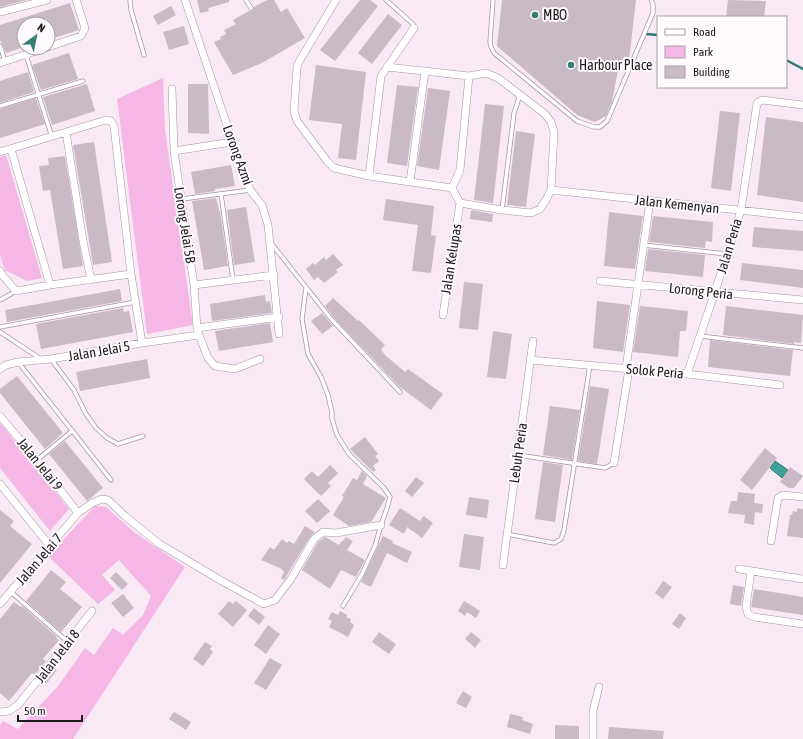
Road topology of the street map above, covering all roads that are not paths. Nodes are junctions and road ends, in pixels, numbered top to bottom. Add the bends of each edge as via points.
1 (47, 0) edge
2 (76, 0) edge
3 (130, 0) edge
4 (185, 0) edge
5 (246, 0) edge
6 (336, 0) edge
7 (386, 0) edge
8 (493, 0) edge
9 (651, 0) edge
10 (26, 3) edge
11 (251, 8) dead end
12 (0, 12) edge
13 (414, 28) joint
14 (56, 44) edge
15 (0, 46) edge
16 (144, 55) dead end
17 (23, 56) edge
18 (26, 56) edge
19 (2, 62) edge
20 (387, 67) junction
21 (425, 71) junction
22 (469, 76) junction
23 (84, 81) dead end
24 (172, 89) dead end
25 (38, 95) junction
26 (520, 95) junction
27 (803, 105) edge
28 (0, 106) edge
29 (66, 132) junction
30 (52, 137) junction
31 (232, 142) junction
32 (11, 149) junction
33 (174, 151) junction
34 (0, 152) edge
35 (369, 176) junction
36 (410, 182) junction
37 (452, 188) junction
38 (250, 190) junction
39 (551, 190) junction
40 (221, 194) junction
41 (181, 200) junction
42 (650, 201) junction
43 (460, 203) junction
44 (502, 210) junction
45 (741, 210) junction
46 (803, 217) edge
47 (270, 241) junction
48 (643, 245) junction
49 (727, 254) junction
50 (0, 271) edge
51 (131, 274) junction
52 (274, 275) junction
53 (91, 280) junction
54 (233, 280) junction
55 (600, 281) dead end
56 (638, 284) junction
57 (50, 285) junction
58 (194, 285) junction
59 (306, 288) junction
60 (16, 291) junction
61 (715, 292) junction
62 (0, 300) edge
63 (803, 300) edge
64 (135, 302) junction
65 (443, 315) dead end
66 (278, 317) junction
67 (0, 327) edge
68 (198, 331) junction
69 (0, 332) edge
70 (279, 334) dead end
71 (700, 336) junction
72 (533, 341) dead end
73 (142, 343) junction
74 (803, 348) edge
75 (51, 359) junction
76 (260, 359) dead end
77 (42, 360) junction
78 (530, 360) junction
79 (18, 362) junction
80 (590, 365) junction
81 (627, 368) junction
82 (0, 369) edge
83 (687, 374) junction
84 (780, 385) dead end
85 (400, 392) dead end
86 (0, 416) edge
87 (72, 431) junction
88 (143, 436) dead end
89 (518, 455) junction
90 (37, 460) junction
91 (614, 463) joint
92 (574, 464) junction
93 (111, 480) dead end
94 (0, 484) edge
95 (803, 497) edge
96 (78, 513) junction
97 (380, 525) junction
98 (507, 534) junction
99 (771, 541) dead end
100 (50, 546) junction
101 (503, 565) dead end
102 (739, 569) dead end
103 (750, 571) junction
104 (803, 579) edge
105 (11, 592) junction
106 (0, 604) edge
107 (343, 606) dead end
108 (92, 611) dead end
109 (803, 624) edge
110 (68, 642) junction
111 (600, 687) dead end
112 (0, 712) edge
113 (592, 739) edge

1 - 10 street
2 - 14 street via 84,32 81,36
3 - 16 lane
4 - 31 street, Lorong Azmi
5 - 11 lane
6 - 35 street via 297,67 294,111 297,121 334,168
7 - 13 lane
8 - 9 lane via 490,42 494,53 577,121 594,127 600,127 607,121 653,13
10 - 12 street
13 - 20 street
15 - 19 lane
17 - 19 street
18 - 25 lane
20 - 21 street
20 - 35 street via 381,76
21 - 22 street
21 - 36 street
22 - 26 street via 486,73 498,78
22 - 37 street via 460,170
23 - 25 lane
24 - 33 street, Lorong Jelai 5B
25 - 28 lane
25 - 30 lane
26 - 39 street via 545,114 551,122 554,132
26 - 44 lane via 514,112
27 - 45 street, Jalan Peria via 762,100 757,103
29 - 30 street
29 - 51 street via 106,120 111,121 114,126
29 - 53 street
30 - 32 street
31 - 33 street
31 - 38 street, Lorong Azmi
32 - 34 street
32 - 57 street
33 - 41 street, Lorong Jelai 5B
35 - 36 street
36 - 37 street
37 - 43 street
38 - 40 lane
38 - 47 street, Lorong Azmi via 262,205
39 - 42 street, Jalan Kemenyan
39 - 44 street via 540,209 531,213
40 - 41 lane
40 - 54 lane
41 - 58 street, Lorong Jelai 5B
42 - 45 street, Jalan Kemenyan
42 - 48 street
43 - 44 street
43 - 65 street, Jalan Kelupas
45 - 46 street, Jalan Kemenyan
45 - 49 street, Jalan Peria
47 - 52 street, Lorong Azmi
47 - 59 lane
48 - 49 lane
48 - 56 street
49 - 61 street, Jalan Peria
50 - 60 street
51 - 53 street
51 - 64 street
52 - 54 street
52 - 66 street, Lorong Azmi
53 - 57 street
54 - 58 street
55 - 56 street, Lorong Peria
56 - 61 street, Lorong Peria
56 - 81 street
57 - 60 street
58 - 68 street, Lorong Jelai 5B
59 - 85 lane via 332,320
59 - 97 lane via 302,319 308,354 328,395 337,435 349,454 390,497
60 - 62 lane
61 - 63 street, Lorong Peria
61 - 71 street, Jalan Peria
64 - 67 lane
64 - 73 street
66 - 68 street, Jalan Jelai 5
66 - 70 street, Lorong Azmi
68 - 73 street, Jalan Jelai 5
68 - 76 street, Lorong Jelai 5B via 208,358 215,366 235,369
69 - 77 lane
71 - 74 lane
71 - 83 street, Jalan Peria
72 - 78 street, Lebuh Peria
73 - 75 street, Jalan Jelai 5
75 - 77 street, Jalan Jelai 5
75 - 88 lane via 74,390 86,414 107,438 118,444
77 - 79 street, Jalan Jelai 5
78 - 80 street, Solok Peria
78 - 89 street, Lebuh Peria
79 - 82 street, Jalan Jelai 5
79 - 87 lane
80 - 81 street, Solok Peria
80 - 92 lane
81 - 83 street, Solok Peria
81 - 91 street
83 - 84 street, Solok Peria
86 - 90 street, Jalan Jelai 9
87 - 90 lane
87 - 93 lane
89 - 92 lane
89 - 98 street, Lebuh Peria
90 - 96 street, Jalan Jelai 9
91 - 92 lane via 605,468
92 - 98 lane via 561,539 554,543
94 - 100 street
95 - 99 street via 783,495 778,498
96 - 97 street, Jalan Jelai 7 via 92,502 108,500 158,543 264,604 275,600 291,579 314,539 323,532 336,533
96 - 100 street, Jalan Jelai 7
97 - 107 lane via 376,546
98 - 101 street, Lebuh Peria
100 - 105 street, Jalan Jelai 7
102 - 103 street
103 - 104 street
103 - 109 street via 746,607 748,614
105 - 106 street, Jalan Jelai 7
105 - 110 lane
108 - 110 street, Jalan Jelai 8
110 - 112 street, Jalan Jelai 8 via 18,705 9,711
111 - 113 street via 594,711

